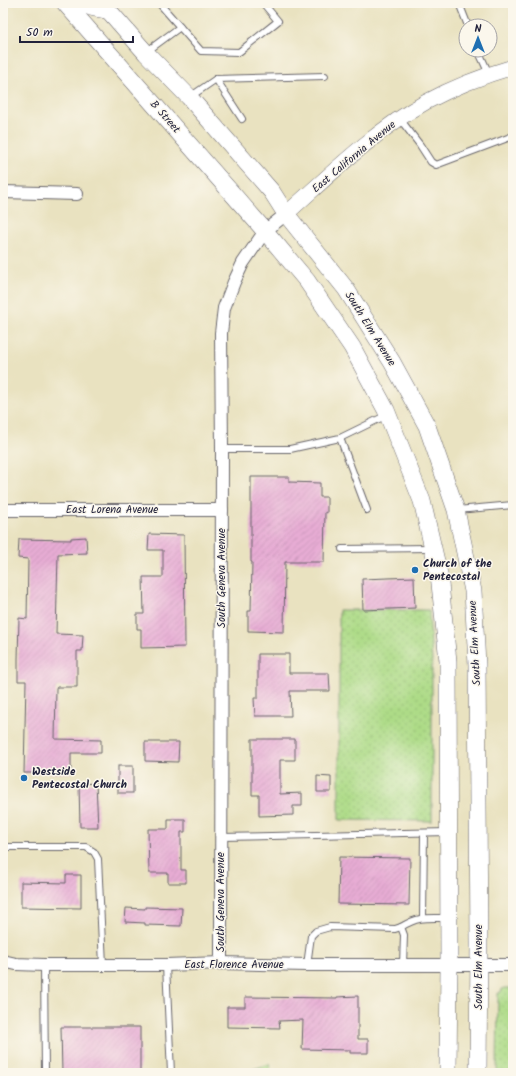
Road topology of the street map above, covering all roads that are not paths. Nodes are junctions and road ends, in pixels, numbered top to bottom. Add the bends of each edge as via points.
1 (65, 3) edge
2 (83, 3) edge
3 (159, 3) edge
4 (263, 3) edge
5 (459, 3) edge
6 (108, 5) edge
7 (465, 18) edge
8 (180, 26) junction
9 (146, 52) junction
10 (481, 58) edge
11 (513, 67) edge
12 (488, 74) junction
13 (325, 76) dead end
14 (216, 79) junction
15 (189, 98) junction
16 (242, 119) dead end
17 (400, 119) junction
18 (513, 136) edge
19 (3, 192) edge
20 (77, 194) dead end
21 (286, 214) junction
22 (266, 231) junction
23 (388, 414) junction
24 (340, 438) junction
25 (222, 449) junction
26 (513, 505) edge
27 (3, 510) edge
28 (222, 510) junction
29 (367, 510) dead end
30 (456, 510) junction
31 (433, 548) junction
32 (342, 549) dead end
33 (449, 832) junction
34 (424, 833) junction
35 (222, 837) junction
36 (3, 847) edge
37 (423, 918) junction
38 (449, 918) junction
39 (401, 927) junction
40 (3, 961) edge
41 (221, 963) junction
42 (44, 965) junction
43 (103, 965) junction
44 (166, 965) junction
45 (307, 965) junction
46 (403, 965) junction
47 (449, 965) junction
48 (479, 965) junction
49 (513, 965) edge
50 (45, 1073) edge
51 (171, 1073) edge
52 (448, 1073) edge
53 (478, 1073) edge

1 - 22 main road, B Street
2 - 6 main road via 93,8
3 - 8 lane
4 - 8 lane via 278,20 239,52 201,51
5 - 7 lane
6 - 9 main road
8 - 9 lane
9 - 15 main road
10 - 12 lane
11 - 12 street, East California Avenue
12 - 17 street, East California Avenue via 456,87
13 - 14 lane
14 - 15 lane
14 - 16 lane
15 - 21 main road via 270,190
17 - 18 lane via 431,162 436,165
17 - 21 street, East California Avenue via 375,137
19 - 20 street
21 - 22 street, South Geneva Avenue
21 - 30 main road, South Elm Avenue via 346,289 392,362 427,426
22 - 23 main road via 308,281 352,347
22 - 25 street, South Geneva Avenue via 243,263 224,308 221,333
23 - 24 lane
23 - 31 main road via 422,501
24 - 25 lane via 290,449
24 - 29 lane
25 - 28 street, South Geneva Avenue
26 - 30 lane
27 - 28 street, East Lorena Avenue
28 - 35 street, South Geneva Avenue
30 - 48 main road, South Elm Avenue via 473,591 478,665
31 - 32 lane
31 - 33 main road via 439,574 448,661
33 - 34 lane
33 - 38 main road
34 - 35 lane
34 - 37 lane
35 - 41 street, South Geneva Avenue
36 - 43 lane via 86,847 94,852 98,859
37 - 38 lane
37 - 39 lane
38 - 47 main road
39 - 45 lane via 330,927 316,931 310,936
39 - 46 lane via 404,935
40 - 42 street, East Florence Avenue
41 - 44 street, East Florence Avenue
41 - 45 street, East Florence Avenue
42 - 43 street, East Florence Avenue
42 - 50 lane
43 - 44 street, East Florence Avenue
44 - 51 lane
45 - 46 street, East Florence Avenue
46 - 47 street, East Florence Avenue
47 - 48 street, East Florence Avenue
47 - 52 main road
48 - 49 street, East Florence Avenue
48 - 53 main road, South Elm Avenue

